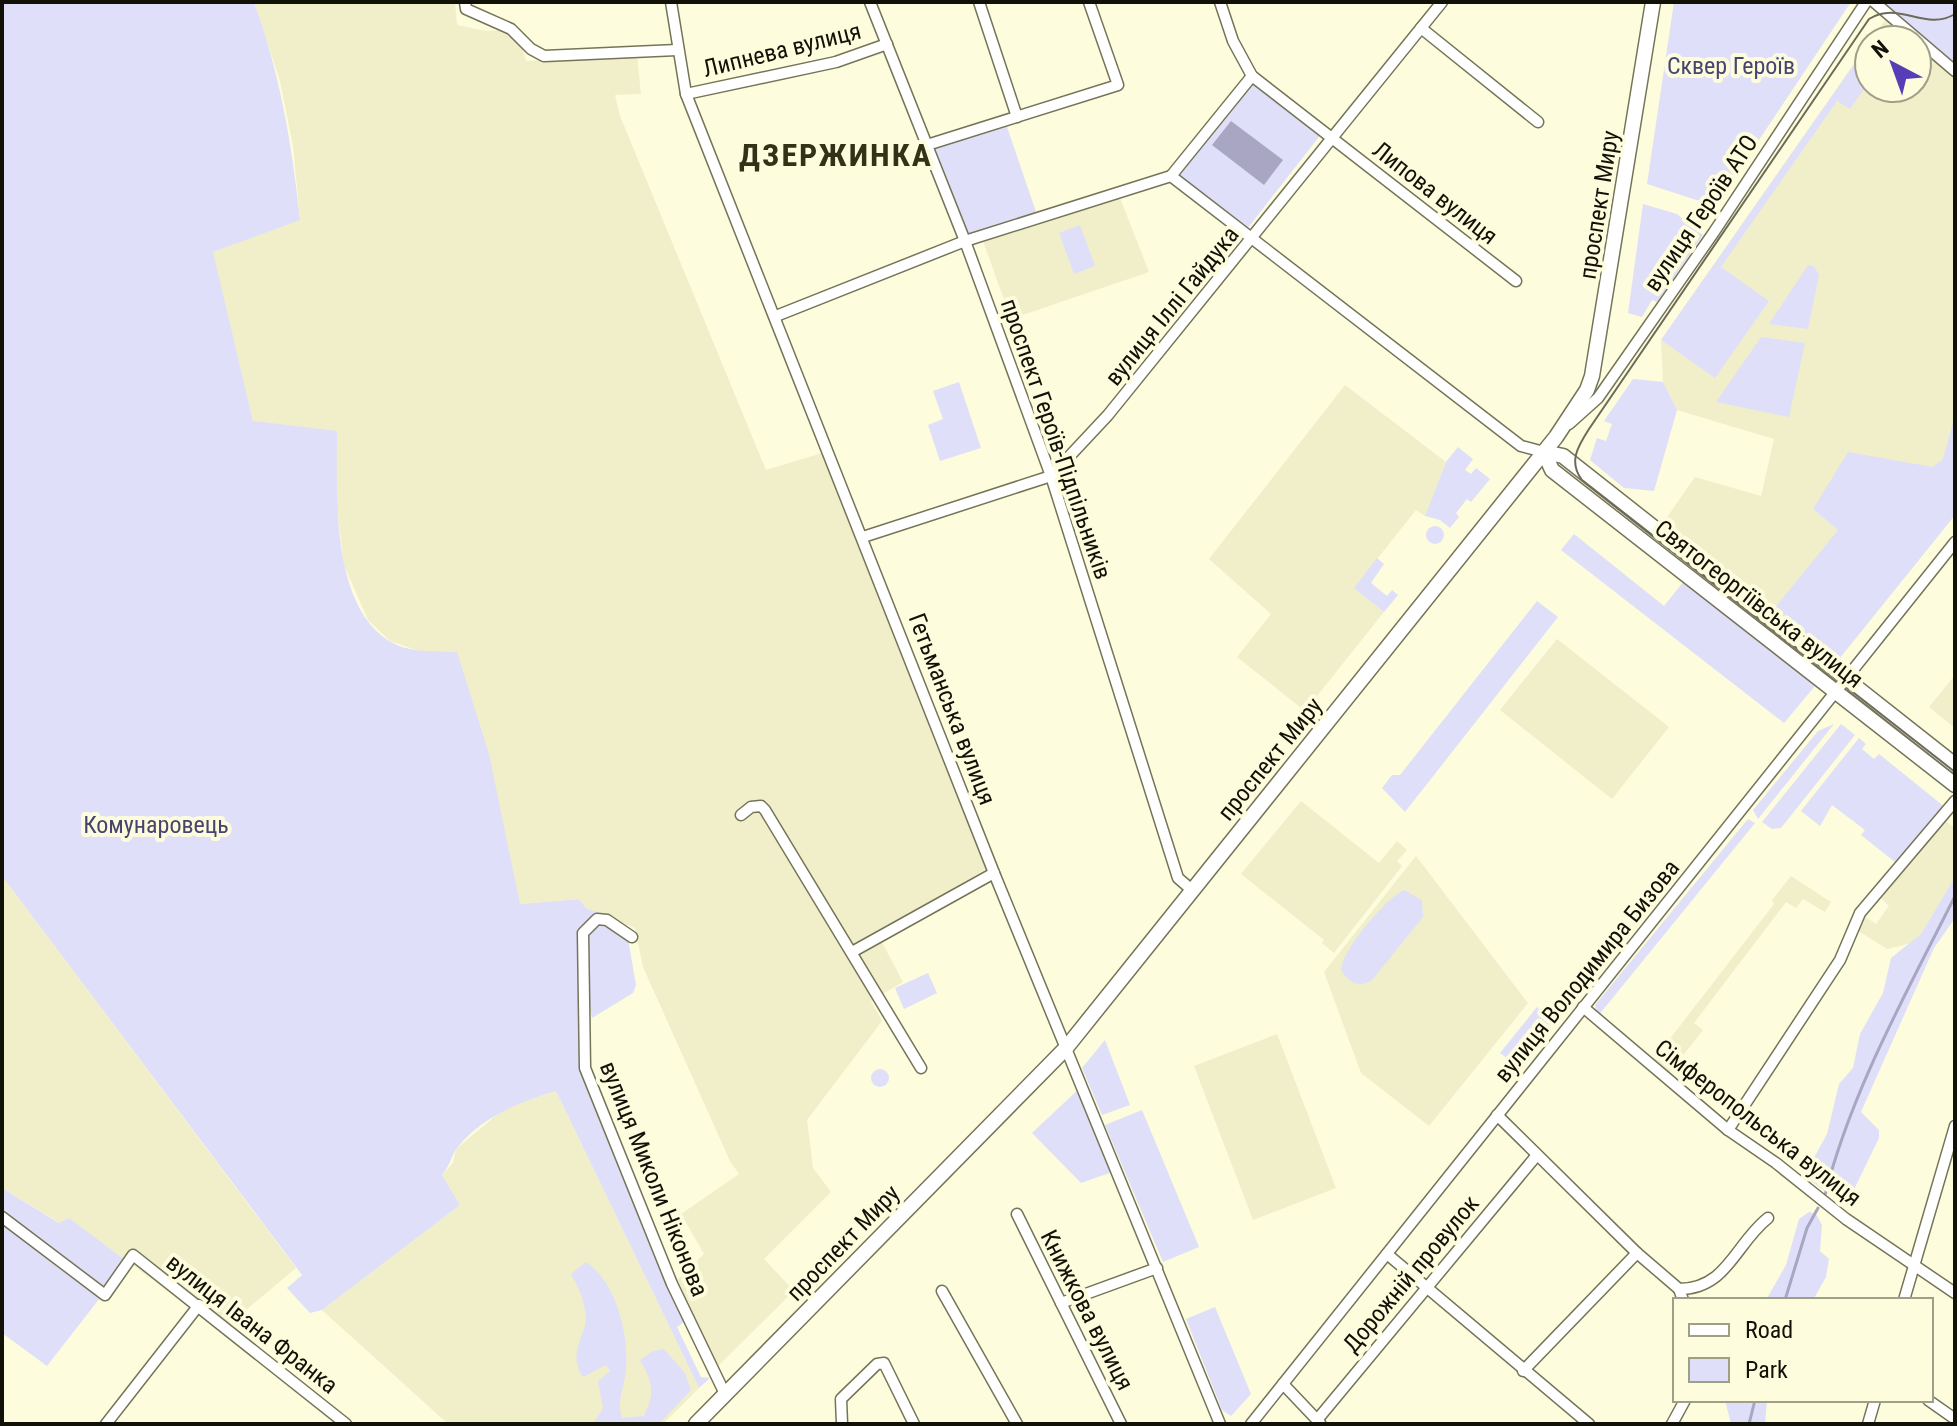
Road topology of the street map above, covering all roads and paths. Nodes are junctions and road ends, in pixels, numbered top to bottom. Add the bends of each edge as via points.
1 (465, 2) edge
2 (671, 2) edge
3 (870, 2) edge
4 (979, 2) edge
5 (1089, 2) edge
6 (1220, 2) edge
7 (1442, 2) edge
8 (1653, 2) edge
9 (1866, 2) edge
10 (1874, 2) edge
11 (1421, 28) junction
12 (887, 44) junction
13 (677, 50) junction
14 (1955, 71) edge
15 (1252, 76) junction
16 (686, 94) junction
17 (1017, 117) junction
18 (1538, 122) dead end
19 (1331, 137) junction
20 (927, 145) junction
21 (1171, 176) junction
22 (1253, 239) junction
23 (965, 241) junction
24 (1516, 281) dead end
25 (776, 316) junction
26 (1556, 437) junction
27 (1544, 452) junction
28 (1051, 476) junction
29 (863, 537) junction
30 (1955, 542) edge
31 (1845, 679) junction
32 (1836, 691) junction
33 (1955, 765) edge
34 (1955, 785) edge
35 (1955, 801) edge
36 (741, 815) dead end
37 (994, 873) junction
38 (1193, 891) junction
39 (632, 937) dead end
40 (852, 952) junction
41 (1583, 1007) junction
42 (1066, 1048) junction
43 (921, 1068) dead end
44 (1497, 1115) junction
45 (1955, 1126) edge
46 (1728, 1130) junction
47 (1537, 1155) junction
48 (1951, 1157) edge
49 (1017, 1214) dead end
50 (2, 1217) edge
51 (1768, 1218) dead end
52 (1637, 1253) junction
53 (1387, 1254) junction
54 (1914, 1263) junction
55 (1157, 1268) junction
56 (1425, 1287) junction
57 (1679, 1289) junction
58 (942, 1291) dead end
59 (1955, 1293) edge
60 (1682, 1298) edge
61 (1905, 1298) edge
62 (1061, 1303) junction
63 (199, 1305) junction
64 (1523, 1371) junction
65 (1283, 1384) junction
66 (725, 1394) junction
67 (1684, 1402) edge
68 (1874, 1402) edge
69 (1931, 1402) edge
70 (1955, 1419) edge
71 (1320, 1422) edge
72 (106, 1424) edge
73 (346, 1424) edge
74 (696, 1424) edge
75 (842, 1424) edge
76 (914, 1424) edge
77 (1017, 1424) edge
78 (1121, 1424) edge
79 (1220, 1424) edge
80 (1251, 1424) edge
81 (1589, 1424) edge
82 (1672, 1424) edge
83 (1868, 1424) edge

1 - 13 street via 466,9 511,29 544,56
2 - 13 street, Гетьманська вулиця
3 - 12 street, проспект Героїв-Підпільників
4 - 17 street
5 - 17 street via 1118,85
6 - 15 street
7 - 11 street, вулиця Іллі Гайдука
8 - 26 main road, проспект Миру via 1592,376
9 - 26 street, вулиця Героїв АТО via 1598,398
10 - 14 street
11 - 18 street
11 - 19 street, вулиця Іллі Гайдука
12 - 16 street, Липнева вулиця via 836,62
12 - 20 street, проспект Героїв-Підпільників
13 - 16 street, Гетьманська вулиця
15 - 19 street, Липова вулиця
15 - 21 street
16 - 25 street, Гетьманська вулиця
17 - 20 street
19 - 22 street, вулиця Іллі Гайдука
19 - 24 street, Липова вулиця
20 - 23 street, проспект Героїв-Підпільників
21 - 22 street, Святогеоргіївська вулиця
21 - 23 street
22 - 27 street, Святогеоргіївська вулиця via 1521,446
22 - 28 street, вулиця Іллі Гайдука
23 - 25 street
23 - 28 street, проспект Героїв-Підпільників
25 - 29 street, Гетьманська вулиця
26 - 27 main road, проспект Миру
27 - 31 main road, Святогеоргіївська вулиця via 1563,456
27 - 32 main road, Святогеоргіївська вулиця via 1552,470
27 - 38 main road, проспект Миру
28 - 29 street, вулиця Іллі Гайдука
28 - 38 street, проспект Героїв-Підпільників via 1178,878
29 - 37 street, Гетьманська вулиця
30 - 31 street, вулиця Володимира Бизова
31 - 32 street, вулиця Володимира Бизова
31 - 33 main road, Святогеоргіївська вулиця
32 - 34 main road, Святогеоргіївська вулиця
32 - 41 street, вулиця Володимира Бизова
35 - 46 street via 1860,913 1840,960
36 - 40 street via 751,807 765,810
37 - 40 street
37 - 42 street, Гетьманська вулиця
38 - 42 main road, проспект Миру
39 - 66 street, вулиця Миколи Ніконова via 597,919 583,933 585,1068 672,1284
40 - 43 street
41 - 44 street, вулиця Володимира Бизова
41 - 46 street, Сімферопольська вулиця
42 - 55 street, Гетьманська вулиця
42 - 66 main road, проспект Миру
44 - 47 street
44 - 53 street, вулиця Володимира Бизова
45 - 48 street
46 - 54 street, Сімферопольська вулиця
47 - 52 street
47 - 56 street, Дорожній провулок
48 - 54 street
49 - 62 street, Книжкова вулиця
50 - 63 street, вулиця Івана Франка via 105,1295 133,1255
51 - 57 street via 1722,1275 1706,1285
52 - 57 street
52 - 64 street
53 - 56 street
53 - 65 street, вулиця Володимира Бизова
54 - 59 street, Сімферопольська вулиця
54 - 61 street
55 - 62 street
55 - 79 street, Гетьманська вулиця
56 - 64 street
56 - 71 street, Дорожній провулок
57 - 60 street
58 - 77 street
62 - 78 street, Книжкова вулиця
63 - 72 street
63 - 73 street, вулиця Івана Франка
64 - 81 street
65 - 71 street
65 - 80 street, вулиця Володимира Бизова
66 - 74 main road, проспект Миру
67 - 82 street
68 - 83 street
69 - 70 street
75 - 76 street via 841,1399 884,1363

